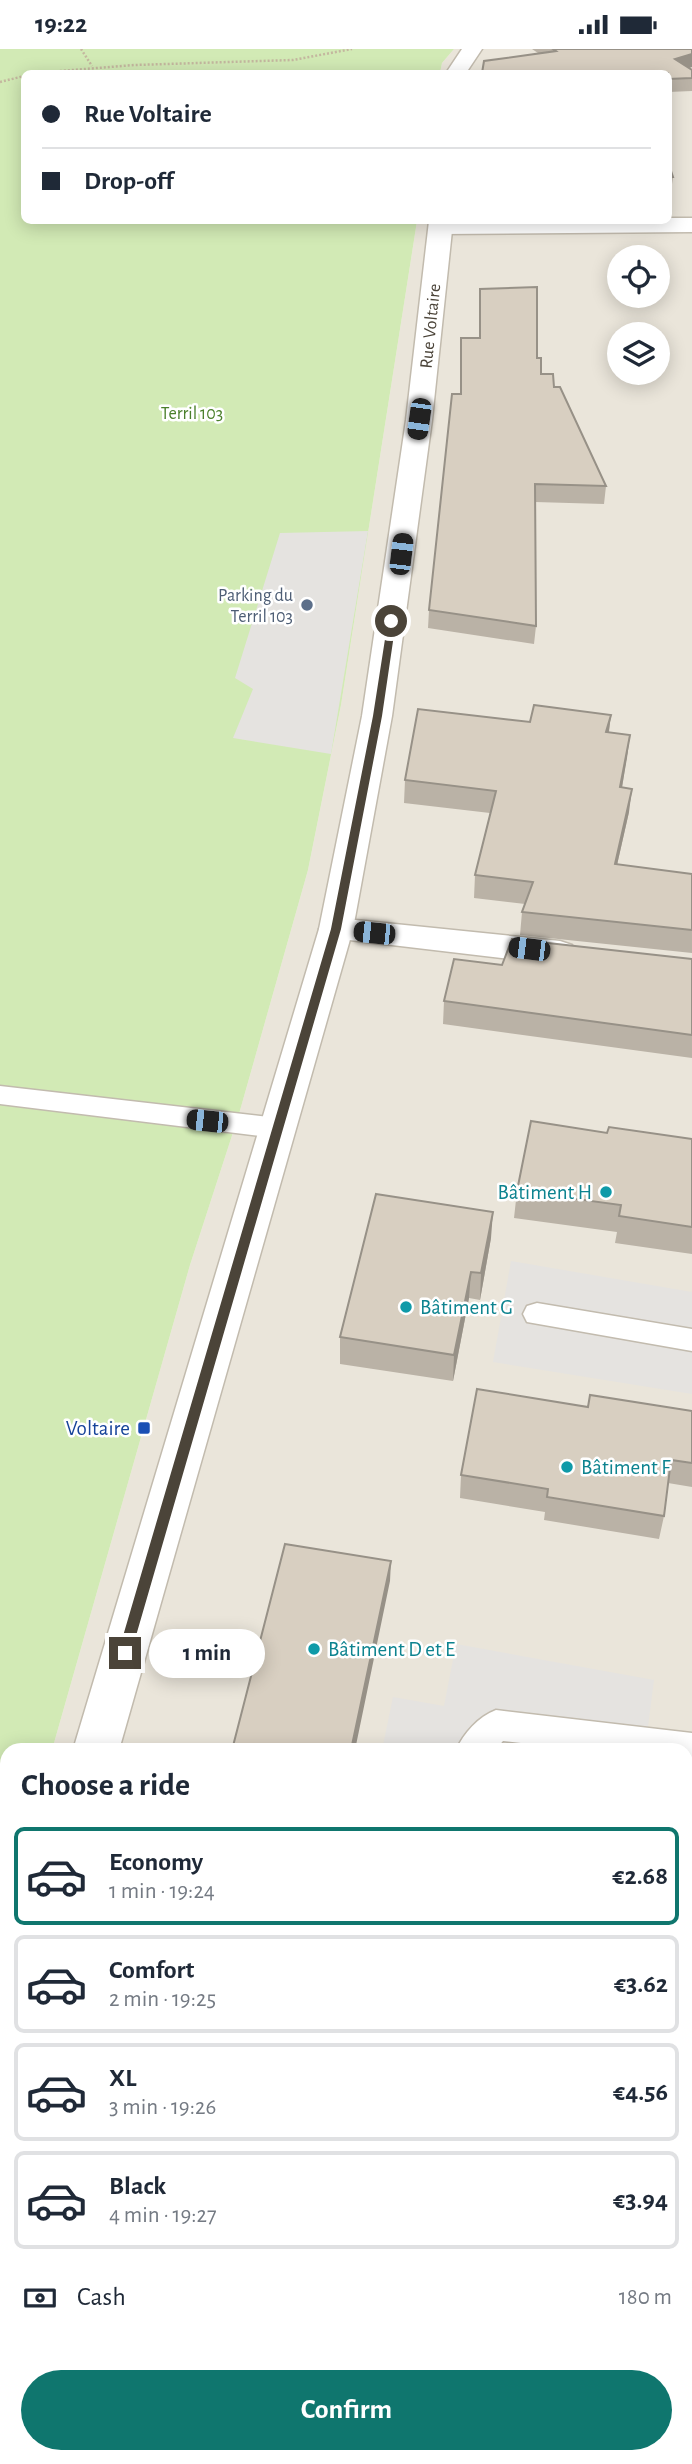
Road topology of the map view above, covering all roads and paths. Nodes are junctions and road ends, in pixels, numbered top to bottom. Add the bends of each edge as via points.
1 (81, 49) edge
2 (352, 49) edge
3 (472, 49) edge
4 (93, 67) junction
5 (64, 70) edge
6 (458, 70) edge
7 (21, 77) edge
8 (0, 82) edge
9 (441, 224) edge
10 (692, 225) edge
11 (336, 929) junction
12 (597, 957) edge
13 (0, 1095) edge
14 (277, 1128) junction
15 (537, 1314) dead end
16 (692, 1340) edge
17 (98, 1743) edge
18 (479, 1743) edge
19 (649, 1743) edge

1 - 4 path
2 - 4 path via 272,62
3 - 6 street
4 - 5 path
7 - 8 path
9 - 10 street
9 - 11 street, Rue Voltaire via 381,690
11 - 12 street
11 - 14 street, Rue Voltaire
13 - 14 lane
14 - 17 street, Rue Voltaire
15 - 16 lane
18 - 19 lane via 496,1725

